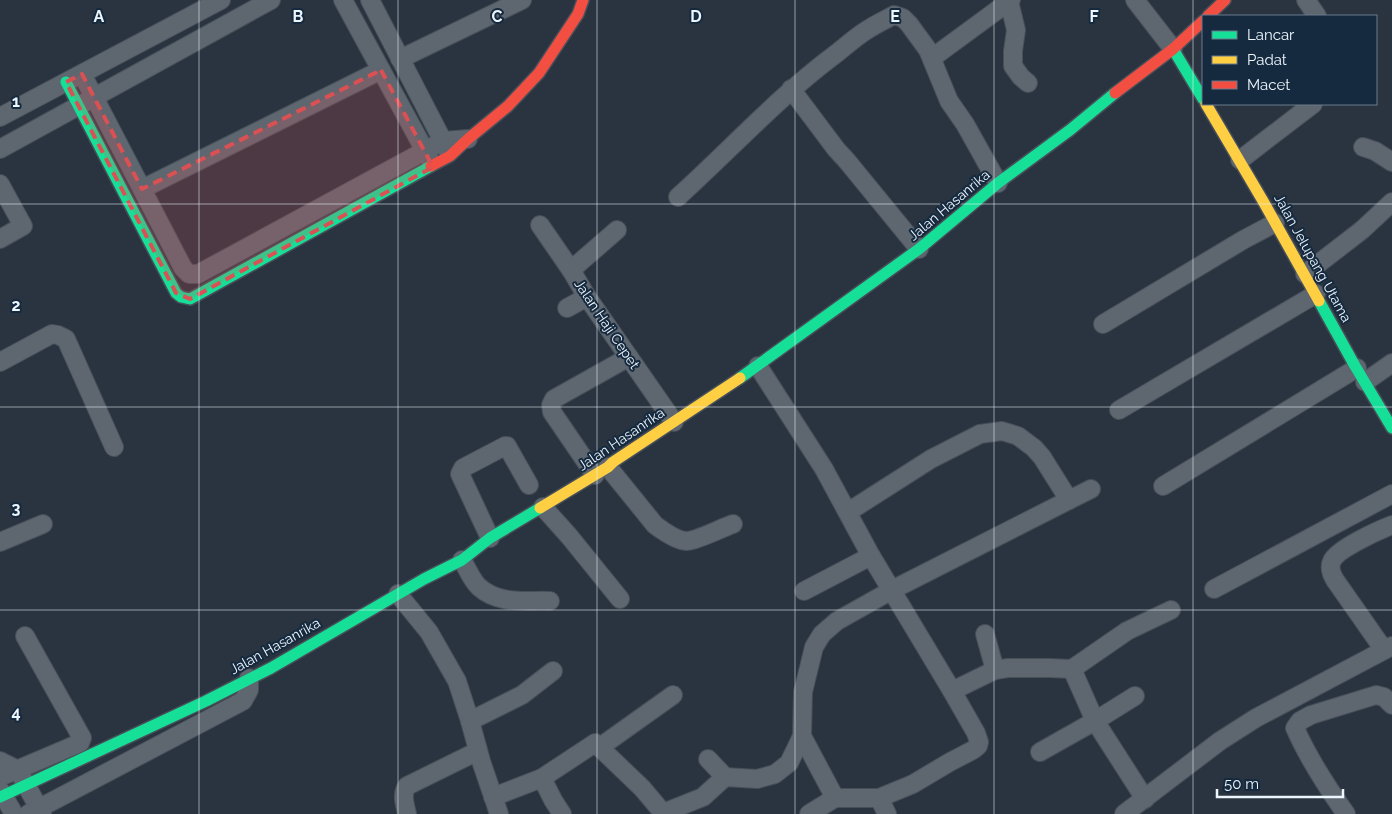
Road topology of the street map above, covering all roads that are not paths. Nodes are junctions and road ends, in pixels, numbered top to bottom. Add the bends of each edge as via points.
1 (221, 0) edge
2 (271, 0) edge
3 (343, 0) edge
4 (370, 0) edge
5 (522, 0) edge
6 (583, 0) edge
7 (1135, 0) edge
8 (1225, 0) edge
9 (1306, 0) edge
10 (1010, 1) edge
11 (1209, 15) edge
12 (1316, 15) edge
13 (1202, 22) edge
14 (1172, 49) junction
15 (932, 58) junction
16 (400, 59) junction
17 (381, 70) junction
18 (82, 74) junction
19 (66, 82) junction
20 (1028, 83) dead end
21 (791, 89) junction
22 (1202, 97) edge
23 (95, 98) junction
24 (1207, 105) edge
25 (1312, 105) edge
26 (78, 106) junction
27 (0, 118) edge
28 (468, 139) joint
29 (1363, 146) dead end
30 (0, 149) edge
31 (447, 149) junction
32 (429, 159) junction
33 (1240, 160) junction
34 (1392, 162) edge
35 (998, 183) junction
36 (0, 184) edge
37 (142, 189) junction
38 (678, 198) dead end
39 (1392, 202) edge
40 (1275, 223) junction
41 (540, 225) dead end
42 (617, 230) dead end
43 (0, 239) edge
44 (919, 249) junction
45 (571, 270) junction
46 (189, 274) junction
47 (1305, 274) junction
48 (1316, 294) junction
49 (181, 297) junction
50 (587, 297) junction
51 (567, 308) dead end
52 (1103, 324) dead end
53 (629, 357) junction
54 (0, 362) edge
55 (1392, 363) edge
56 (758, 366) junction
57 (1361, 375) junction
58 (1386, 401) edge
59 (1118, 410) dead end
60 (674, 422) junction
61 (1392, 428) edge
62 (114, 447) dead end
63 (601, 471) junction
64 (529, 485) dead end
65 (1163, 486) dead end
66 (1091, 489) dead end
67 (1392, 494) edge
68 (1069, 500) junction
69 (543, 506) junction
70 (848, 512) junction
71 (43, 524) dead end
72 (733, 524) dead end
73 (1392, 525) edge
74 (490, 538) junction
75 (0, 542) edge
76 (871, 556) junction
77 (462, 560) junction
78 (1214, 589) dead end
79 (892, 590) junction
80 (804, 591) dead end
81 (398, 594) junction
82 (620, 599) dead end
83 (550, 601) dead end
84 (1171, 610) dead end
85 (985, 634) dead end
86 (25, 636) dead end
87 (1388, 648) edge
88 (995, 670) junction
89 (1072, 670) junction
90 (553, 671) dead end
91 (249, 678) junction
92 (952, 691) junction
93 (673, 694) dead end
94 (1135, 696) dead end
95 (1392, 705) edge
96 (470, 721) junction
97 (1095, 721) junction
98 (802, 736) junction
99 (600, 747) junction
100 (478, 750) junction
101 (1040, 752) dead end
102 (708, 759) dead end
103 (0, 761) edge
104 (0, 777) edge
105 (725, 777) junction
106 (22, 778) junction
107 (542, 778) junction
108 (1, 794) edge
109 (493, 797) junction
110 (836, 798) junction
111 (879, 798) junction
112 (1145, 799) junction
113 (36, 812) edge
114 (664, 813) edge
115 (14, 814) edge
116 (407, 814) edge
117 (499, 814) edge
118 (562, 814) edge
119 (809, 814) edge
120 (887, 814) edge
121 (1124, 814) edge
122 (1346, 814) edge

1 - 18 street
2 - 23 street
3 - 17 street
4 - 16 street
5 - 16 street
6 - 28 street via 578,14 539,73 508,106
7 - 14 street
8 - 11 street
9 - 12 street
10 - 15 street
10 - 20 street via 1016,30 1013,66
13 - 14 street, Jalan Hasanrika
14 - 22 street
14 - 35 street, Jalan Hasanrika
15 - 21 street via 909,24 894,15 866,30
15 - 35 street via 949,101
16 - 31 street
17 - 32 street
17 - 37 street
18 - 19 street
18 - 23 street
19 - 26 street
19 - 27 street
21 - 38 street
21 - 44 street
23 - 26 street
23 - 37 street
24 - 33 street, Jalan Jelupang Utama
25 - 33 street
26 - 30 street
26 - 49 street via 176,293
28 - 31 street
29 - 34 street
31 - 32 street
32 - 46 street via 198,274
32 - 49 street via 190,299
33 - 40 street, Jalan Jelupang Utama
35 - 44 street, Jalan Hasanrika
36 - 43 street via 23,226
37 - 46 street
39 - 47 street
40 - 47 street, Jalan Jelupang Utama
40 - 52 street
41 - 45 street, Jalan Haji Cepet
42 - 45 street
44 - 56 street, Jalan Hasanrika
45 - 50 street, Jalan Haji Cepet
46 - 49 street
47 - 48 street, Jalan Jelupang Utama
48 - 57 street, Jalan Jelupang Utama
48 - 59 street
50 - 51 street
50 - 53 street, Jalan Haji Cepet
53 - 60 street, Jalan Haji Cepet
53 - 63 street via 554,399 551,405 552,412
54 - 62 street via 52,334 66,338
55 - 57 street
56 - 60 street, Jalan Hasanrika
56 - 70 street
57 - 58 street, Jalan Jelupang Utama
57 - 65 street
58 - 61 street, Jalan Jelupang Utama
60 - 63 street, Jalan Hasanrika
63 - 69 street, Jalan Hasanrika
63 - 72 street via 655,525 675,537 687,541
64 - 74 street via 508,446 463,468 460,474
66 - 68 street
67 - 78 street
68 - 70 street via 1034,448 1018,436 1002,431 980,434 931,459
68 - 79 street
69 - 74 street, Jalan Hasanrika
69 - 82 street
70 - 76 street
71 - 75 street
73 - 87 street via 1336,554 1330,566 1335,580
74 - 77 street, Jalan Hasanrika
76 - 79 street
76 - 80 street
77 - 81 street, Jalan Hasanrika
77 - 83 street via 477,586 490,595 515,602
79 - 92 street
79 - 98 street via 837,621 822,634 814,647 804,692
81 - 91 street, Jalan Hasanrika
81 - 96 street via 429,632 457,681
84 - 89 street via 1126,631
85 - 88 street
86 - 106 street via 82,738 81,742
87 - 112 street via 1249,722
88 - 89 street
88 - 92 street
89 - 97 street
90 - 96 street via 522,695
91 - 106 street, Jalan Hasanrika via 51,772
91 - 113 street via 250,690 243,701
92 - 111 street via 976,733 978,746 912,784
93 - 99 street
94 - 97 street
95 - 122 street via 1384,697 1376,695 1311,716 1300,721 1295,728
96 - 100 street
97 - 101 street
97 - 112 street
98 - 105 street via 789,763 775,774 756,779
98 - 110 street
99 - 107 street via 595,743
99 - 114 street
100 - 109 street
100 - 116 street via 407,786 403,798
102 - 105 street
103 - 106 street
104 - 106 street
105 - 114 street via 702,797
106 - 108 street, Jalan Hasanrika
106 - 113 street
107 - 109 street
107 - 118 street
108 - 115 street
109 - 117 street
110 - 111 street
110 - 119 street
111 - 120 street
112 - 121 street

